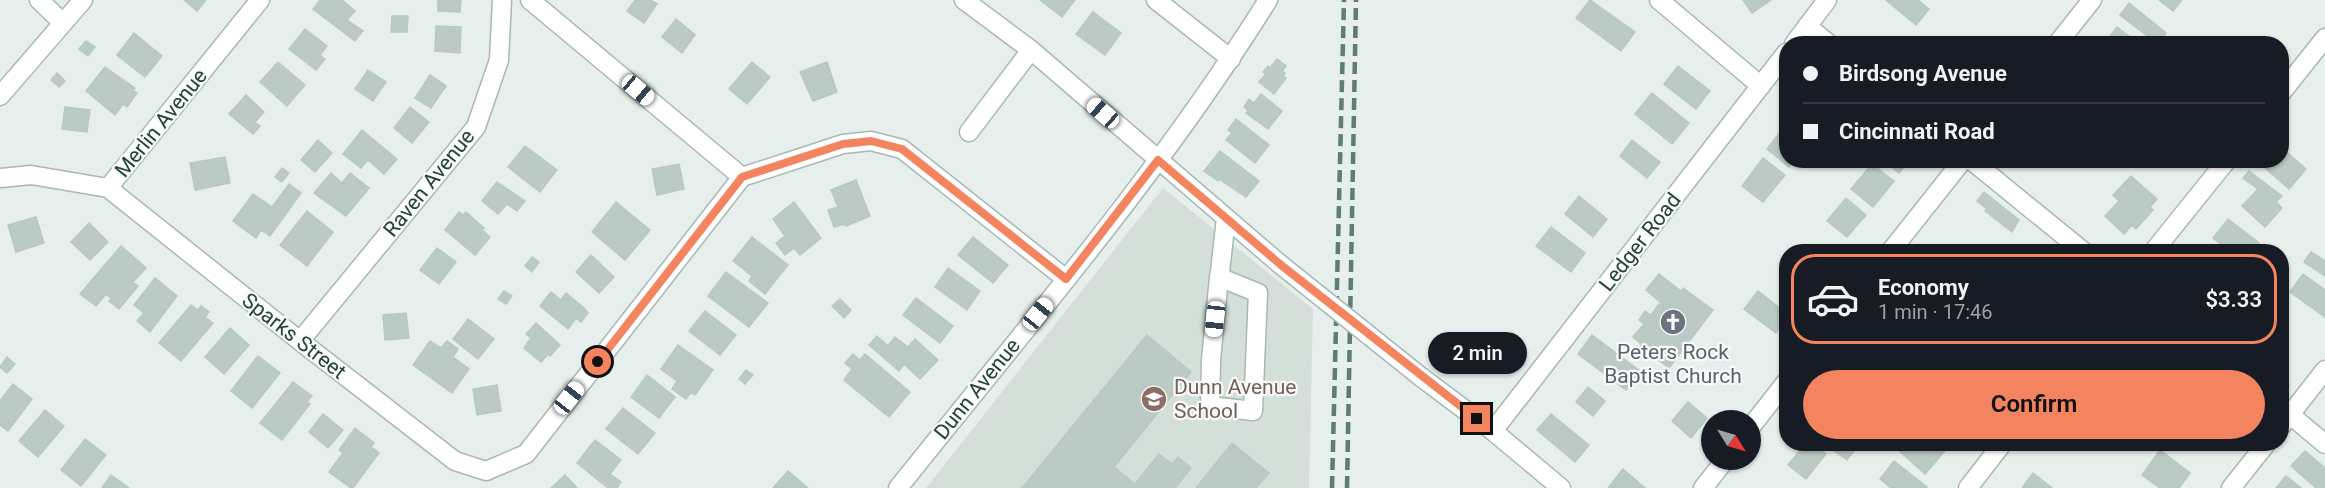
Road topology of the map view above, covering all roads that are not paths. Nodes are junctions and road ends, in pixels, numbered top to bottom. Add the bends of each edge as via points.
1 (39, 0) edge
2 (83, 0) edge
3 (260, 0) edge
4 (502, 0) edge
5 (530, 0) edge
6 (964, 0) edge
7 (1156, 0) edge
8 (1268, 0) edge
9 (1659, 0) edge
10 (1827, 0) edge
11 (2092, 0) edge
12 (63, 22) junction
13 (1807, 26) junction
14 (1800, 36) edge
15 (1819, 36) edge
16 (2063, 36) edge
17 (2325, 38) edge
18 (1031, 50) junction
19 (1231, 59) junction
20 (1779, 62) edge
21 (2289, 83) edge
22 (1761, 86) junction
23 (0, 96) edge
24 (969, 132) dead end
25 (1158, 160) junction
26 (1957, 168) edge
27 (1981, 168) edge
28 (2221, 168) edge
29 (742, 177) junction
30 (0, 178) edge
31 (108, 188) junction
32 (1226, 218) junction
33 (1896, 244) edge
34 (2074, 244) edge
35 (2159, 244) edge
36 (1219, 277) junction
37 (1066, 279) junction
38 (300, 342) junction
39 (2325, 370) edge
40 (1779, 391) edge
41 (2289, 410) edge
42 (1761, 414) edge
43 (2289, 419) edge
44 (1493, 431) junction
45 (2325, 444) edge
46 (1997, 451) edge
47 (2260, 451) edge
48 (1717, 470) edge
49 (898, 488) edge
50 (1561, 488) edge
51 (1702, 488) edge
52 (1968, 488) edge
53 (2231, 488) edge

1 - 12 street
2 - 12 street
3 - 31 street, Merlin Avenue
4 - 38 street, Raven Avenue via 499,60 476,127
5 - 29 street
6 - 18 street
7 - 19 street
8 - 19 street, Dunn Avenue
9 - 22 street
10 - 13 street
11 - 16 street
12 - 23 street
13 - 14 street
13 - 15 street
17 - 21 street
18 - 24 street
18 - 25 street
19 - 25 street, Dunn Avenue
20 - 22 street, Ledger Road
22 - 44 street, Ledger Road
25 - 32 street
25 - 37 street, Dunn Avenue
26 - 33 street
27 - 34 street
28 - 35 street
29 - 37 street via 843,144 871,141 902,149
29 - 38 street, Sparks Street via 526,454 486,471 455,461
30 - 31 street, Merlin Avenue via 31,175
31 - 38 street, Sparks Street
32 - 36 street
32 - 44 street, bridge
36 - 36 street via 1210,406 1253,411 1258,293
37 - 49 street, Dunn Avenue
39 - 41 street
40 - 42 street
43 - 45 street
44 - 50 street
46 - 52 street
47 - 53 street
48 - 51 street

